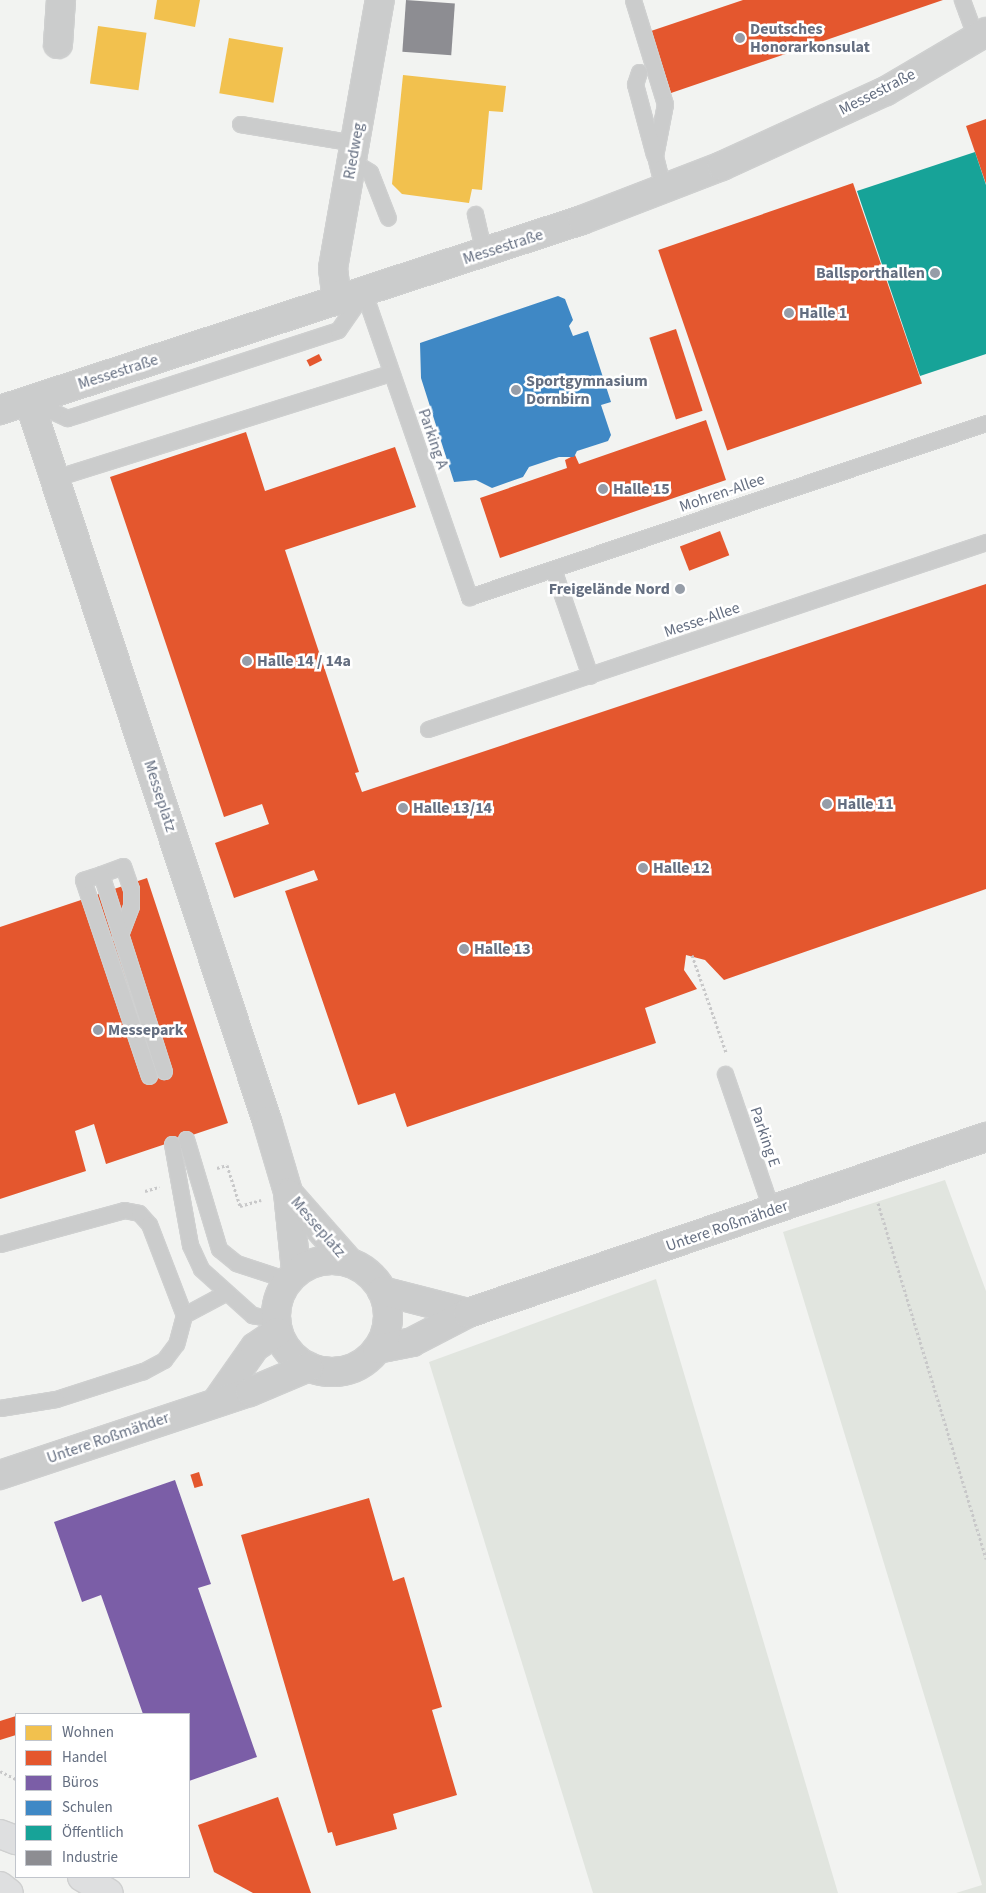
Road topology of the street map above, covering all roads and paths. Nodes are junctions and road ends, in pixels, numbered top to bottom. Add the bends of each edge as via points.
1 (61, 0) edge
2 (380, 0) edge
3 (633, 0) edge
4 (962, 0) edge
5 (981, 35) edge
6 (58, 44) dead end
7 (639, 72) dead end
8 (240, 124) dead end
9 (354, 152) junction
10 (655, 156) junction
11 (663, 189) junction
12 (475, 214) dead end
13 (388, 218) dead end
14 (484, 253) junction
15 (364, 293) junction
16 (337, 301) junction
17 (391, 373) junction
18 (29, 401) junction
19 (0, 410) edge
20 (986, 423) edge
21 (55, 478) junction
22 (986, 542) edge
23 (553, 569) junction
24 (469, 597) joint
25 (590, 676) junction
26 (428, 729) dead end
27 (101, 874) junction
28 (120, 935) junction
29 (164, 1071) dead end
30 (726, 1074) dead end
31 (148, 1076) dead end
32 (986, 1137) edge
33 (186, 1139) dead end
34 (172, 1144) dead end
35 (870, 1177) junction
36 (288, 1192) junction
37 (772, 1211) junction
38 (0, 1244) edge
39 (348, 1261) junction
40 (292, 1276) junction
41 (382, 1291) junction
42 (225, 1293) junction
43 (468, 1313) junction
44 (184, 1315) junction
45 (276, 1326) junction
46 (377, 1349) junction
47 (309, 1367) junction
48 (217, 1401) junction
49 (0, 1408) edge
50 (0, 1475) edge
51 (986, 1559) edge
52 (0, 1772) edge
53 (15, 1779) edge
54 (0, 1834) edge
55 (15, 1840) edge
56 (84, 1878) edge
57 (0, 1886) edge
58 (9, 1893) edge
59 (109, 1893) edge

1 - 6 street
2 - 9 street, Riedweg
3 - 10 lane via 665,104
4 - 5 lane
5 - 11 street, Messestraße via 886,90
7 - 10 lane via 635,84
8 - 9 lane
9 - 13 lane via 370,172
9 - 16 street, Riedweg via 333,268
10 - 11 lane
11 - 14 street, Messestraße
12 - 14 lane
14 - 15 street, Messestraße
15 - 16 street, Messestraße
15 - 17 lane, Parking A
15 - 18 lane via 338,330 83,413 67,418
16 - 18 street, Messestraße
17 - 21 lane
17 - 24 lane, Parking A
18 - 19 street, Messestraße
18 - 21 street, Messeplatz
20 - 23 lane, Mohren-Allee
21 - 36 street, Messeplatz
22 - 25 lane, Messe-Allee
23 - 24 lane, Mohren-Allee
23 - 25 lane
25 - 26 lane, Messe-Allee
27 - 28 lane
27 - 28 lane via 123,866 126,874 131,906
27 - 31 lane via 83,880
28 - 29 lane
30 - 37 lane, Parking E
32 - 35 street, Untere Roßmähder
33 - 40 lane via 219,1249 236,1263
34 - 42 lane via 190,1245 201,1269
35 - 37 street, Untere Roßmähder
35 - 51 path
36 - 39 street, Messeplatz
36 - 40 street, Messeplatz
37 - 43 street, Untere Roßmähder
38 - 44 lane via 116,1212 139,1213 150,1224
39 - 40 street via 321,1260
39 - 41 street via 374,1278
40 - 45 street
41 - 43 street
41 - 46 street via 388,1320
42 - 44 lane
42 - 45 lane via 252,1315
43 - 46 street, Untere Roßmähder via 412,1342
44 - 49 lane via 176,1344 164,1360 143,1371 56,1399
45 - 47 street via 295,1359
45 - 48 street via 255,1347
46 - 47 street via 356,1367 341,1371
47 - 48 street, Untere Roßmähder
48 - 50 street, Untere Roßmähder
52 - 53 path
54 - 55 highway, bridge
56 - 59 highway
57 - 58 highway

